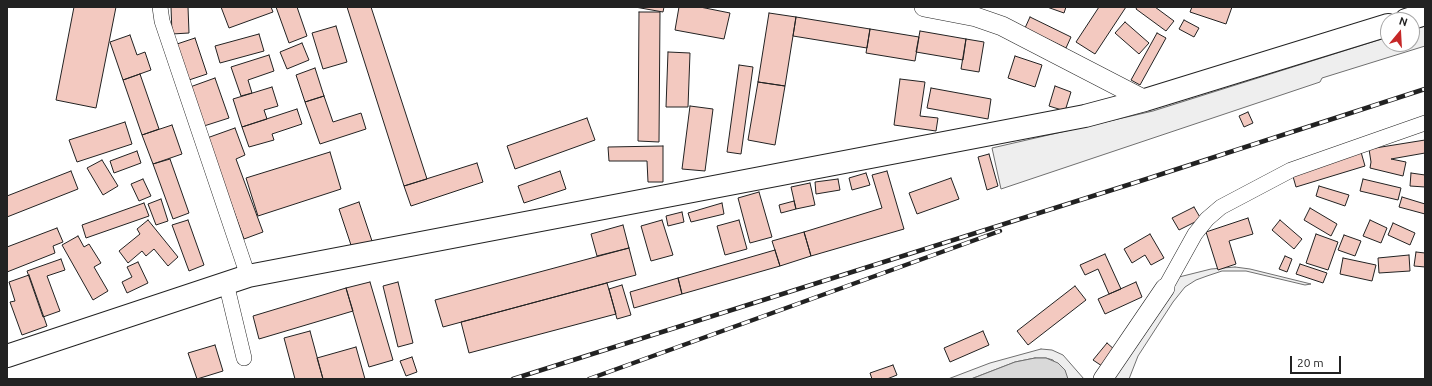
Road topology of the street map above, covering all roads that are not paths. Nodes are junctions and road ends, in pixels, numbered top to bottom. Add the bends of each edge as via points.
1 (160, 7) edge
2 (924, 7) edge
3 (977, 12) edge
4 (1380, 26) edge
5 (1145, 100) junction
6 (1425, 123) edge
7 (248, 276) junction
8 (226, 283) junction
9 (1164, 288) joint
10 (7, 356) edge
11 (244, 358) dead end
12 (1103, 379) edge

1 - 7 street via 162,21
2 - 3 street
3 - 5 street
4 - 5 main road
5 - 7 main road via 1085,116
6 - 9 street via 1291,170 1221,207 1195,234
7 - 8 main road
8 - 10 main road
8 - 11 street
9 - 12 street

